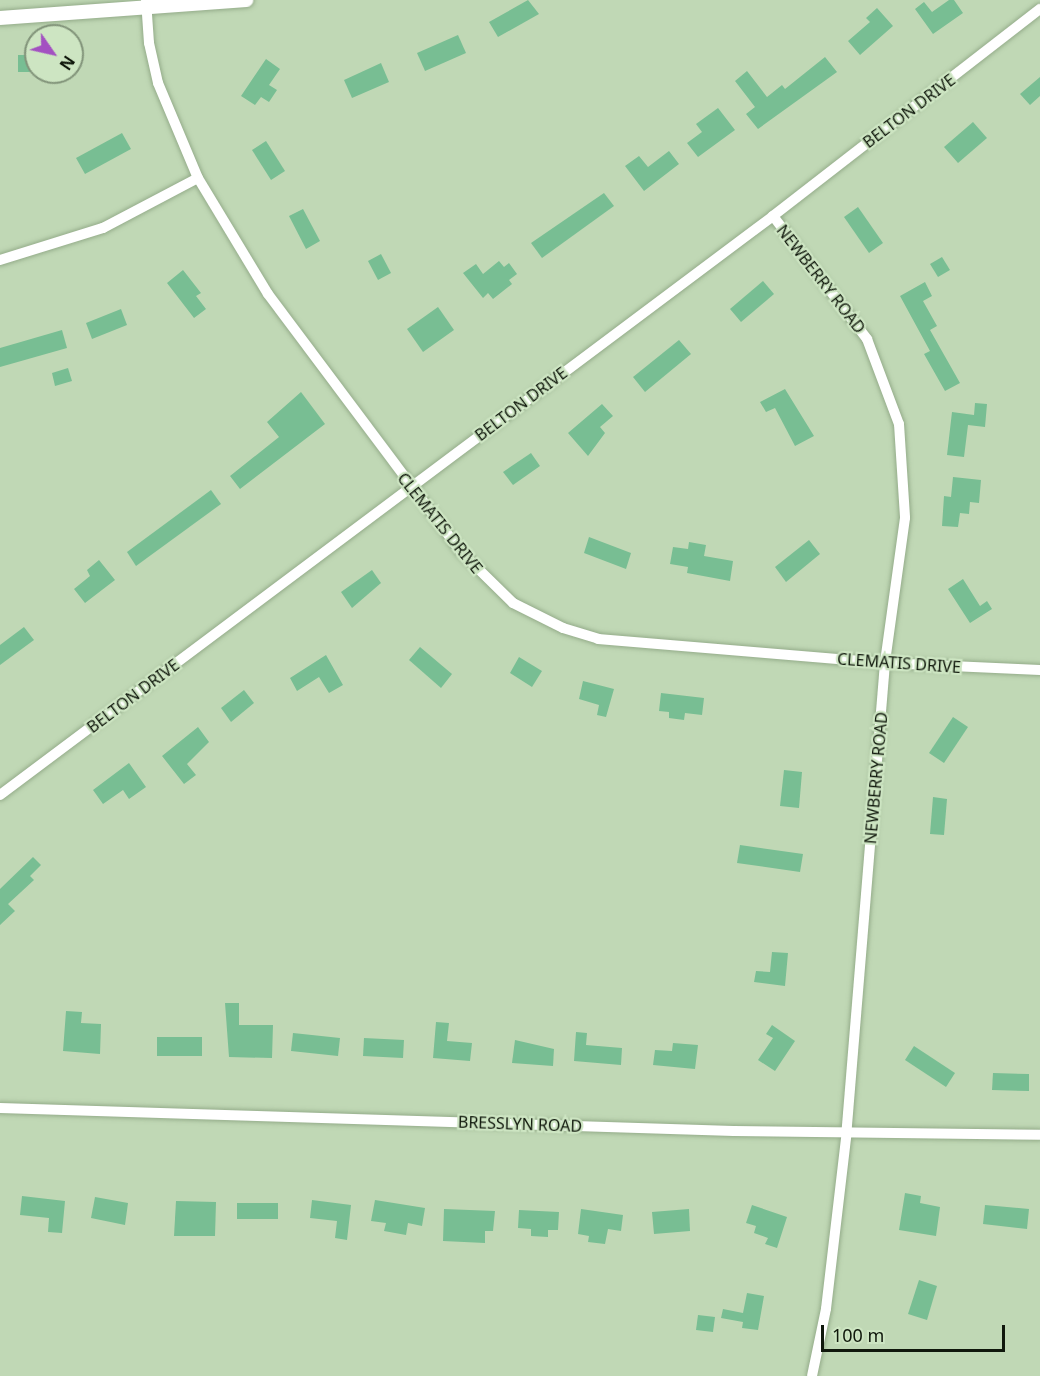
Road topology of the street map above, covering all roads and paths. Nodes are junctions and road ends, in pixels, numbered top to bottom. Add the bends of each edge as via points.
1 (246, 0) edge
2 (146, 3) edge
3 (1040, 9) edge
4 (0, 18) edge
5 (198, 178) junction
6 (773, 216) junction
7 (0, 260) edge
8 (411, 488) junction
9 (885, 663) junction
10 (1040, 670) edge
11 (0, 795) edge
12 (0, 1107) edge
13 (847, 1130) junction
14 (1040, 1135) edge
15 (812, 1376) edge

1 - 2 street
2 - 4 street
2 - 5 street, CLEMATIS DRIVE via 158,83
3 - 6 street, BELTON DRIVE
5 - 7 street via 103,228
5 - 8 street, CLEMATIS DRIVE via 268,294
6 - 8 street, BELTON DRIVE
6 - 9 street, NEWBERRY ROAD via 867,339 899,424 905,518
8 - 9 street, CLEMATIS DRIVE via 491,585 527,611 563,628 598,639
8 - 11 street, BELTON DRIVE
9 - 10 street, CLEMATIS DRIVE
9 - 13 street, NEWBERRY ROAD
12 - 13 street, BRESSLYN ROAD via 722,1131
13 - 14 street, BRESSLYN ROAD
13 - 15 street, NEWBERRY ROAD via 826,1309

